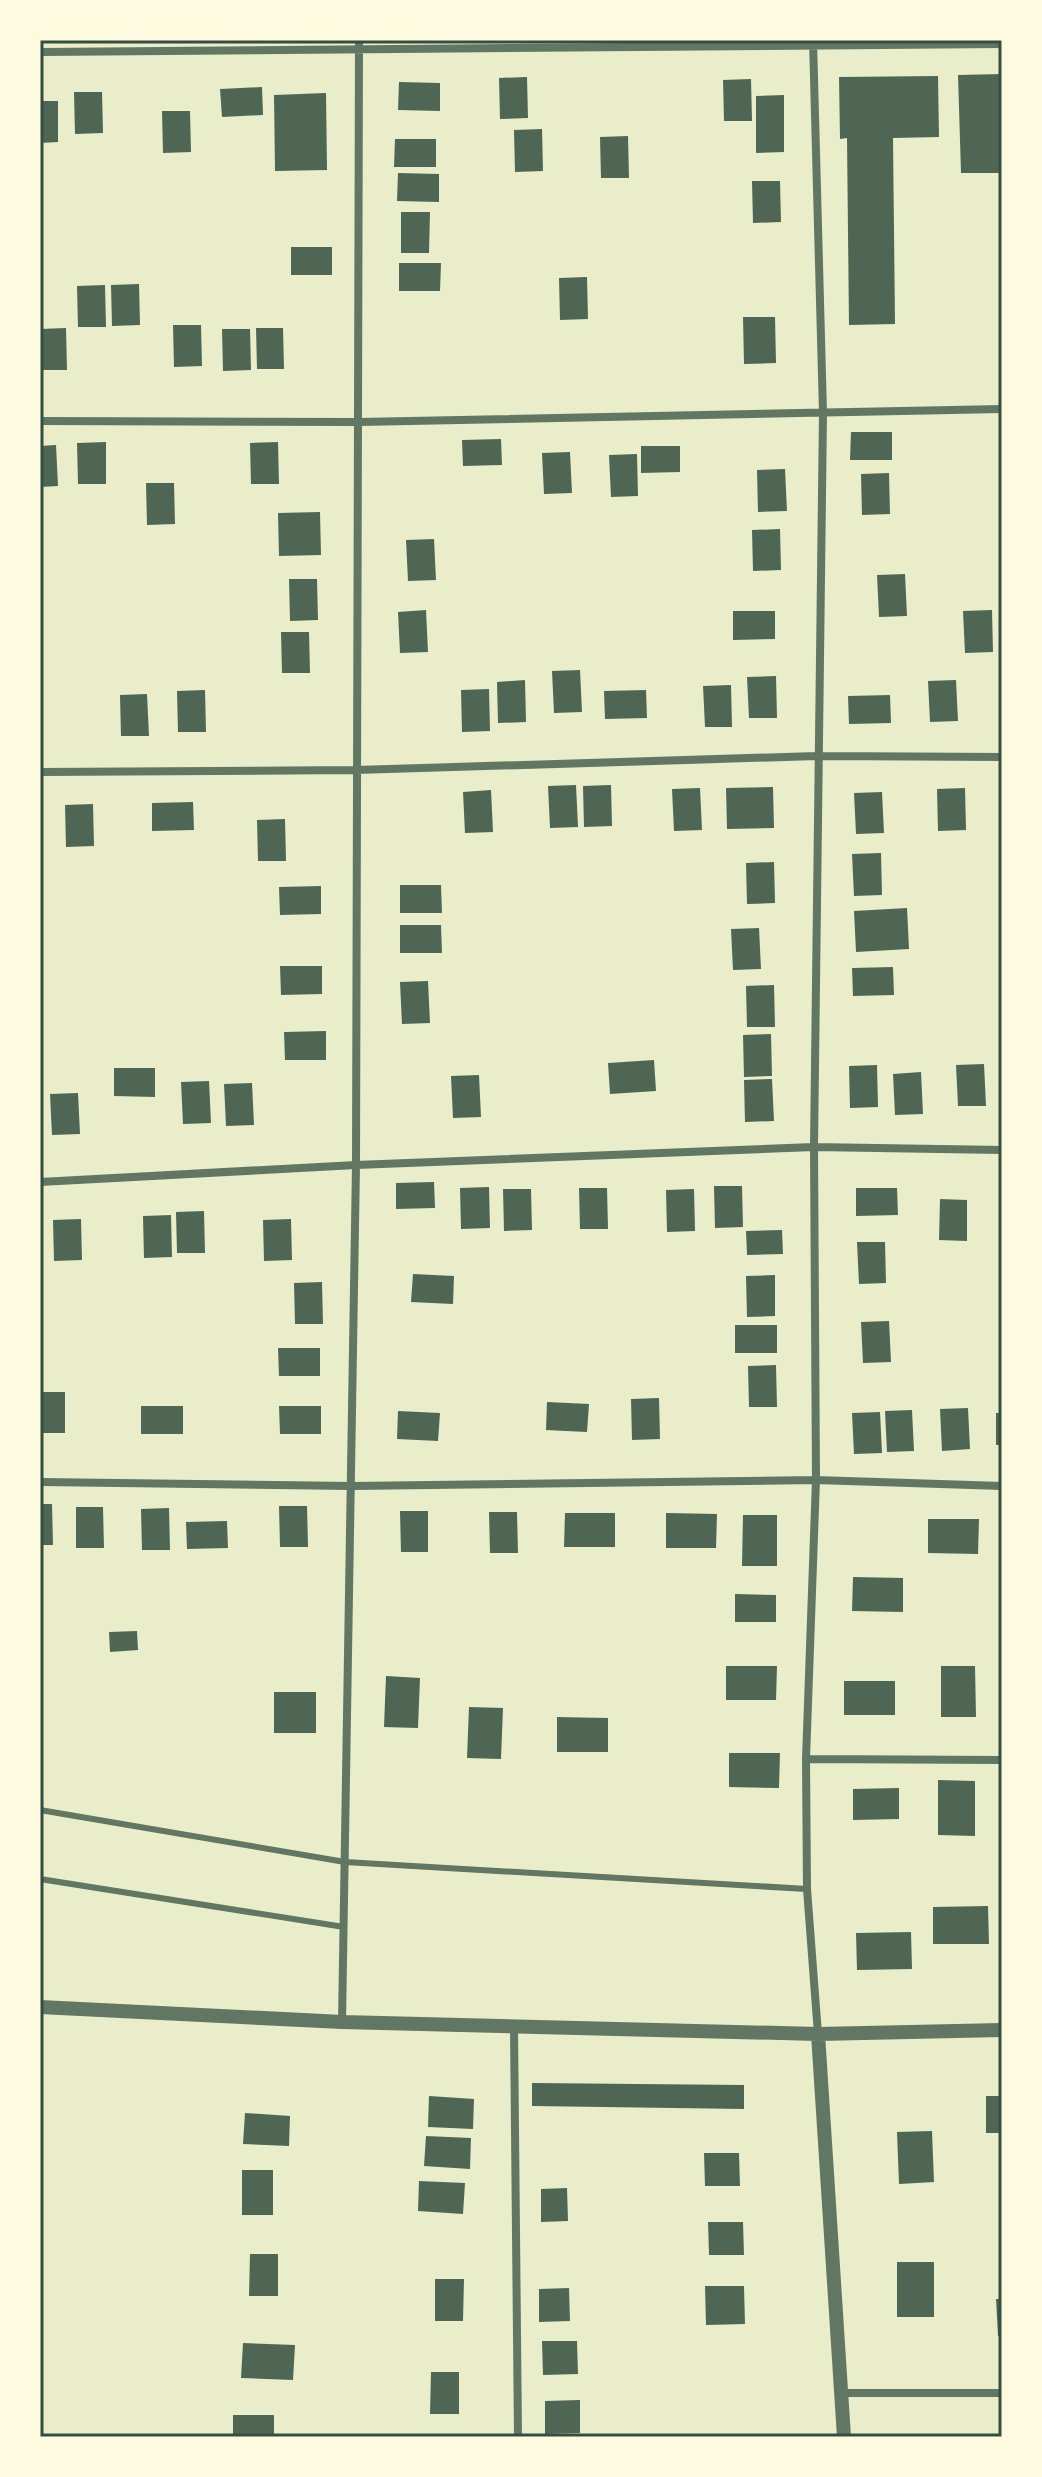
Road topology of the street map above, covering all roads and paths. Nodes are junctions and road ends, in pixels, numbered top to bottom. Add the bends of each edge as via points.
1 (141, 40) edge
2 (813, 42) edge
3 (1002, 44) edge
4 (358, 45) edge
5 (142, 51) junction
6 (40, 52) edge
7 (1002, 409) edge
8 (823, 413) junction
9 (40, 421) edge
10 (359, 422) junction
11 (817, 756) junction
12 (1002, 757) edge
13 (356, 770) junction
14 (40, 772) edge
15 (814, 1147) junction
16 (1002, 1150) edge
17 (356, 1165) junction
18 (40, 1182) edge
19 (816, 1480) junction
20 (40, 1482) edge
21 (352, 1486) junction
22 (1002, 1486) edge
23 (806, 1759) junction
24 (1002, 1760) edge
25 (40, 1810) edge
26 (345, 1862) junction
27 (40, 1879) edge
28 (807, 1889) junction
29 (344, 1927) junction
30 (40, 2007) edge
31 (342, 2022) junction
32 (514, 2027) junction
33 (1002, 2030) edge
34 (818, 2034) junction
35 (840, 2393) junction
36 (1002, 2393) edge
37 (518, 2437) edge
38 (844, 2437) edge

1 - 5 lane
2 - 3 street
2 - 4 street
2 - 8 street
4 - 5 street
4 - 10 street
5 - 6 street
7 - 8 street
8 - 10 street
8 - 11 street
9 - 10 street
10 - 13 street
11 - 12 street
11 - 13 street
11 - 15 street
13 - 14 street
13 - 17 street
15 - 16 street
15 - 17 street
15 - 19 street
17 - 18 street
17 - 21 street
19 - 21 street
19 - 22 street
19 - 23 street
20 - 21 street
21 - 26 street
23 - 24 street
23 - 28 street
25 - 26 lane
26 - 28 lane
26 - 29 street
27 - 29 lane
28 - 34 street
29 - 31 street
30 - 31 street
31 - 32 street
32 - 34 street
32 - 37 street
33 - 34 street
34 - 35 street
35 - 36 street
35 - 38 street

